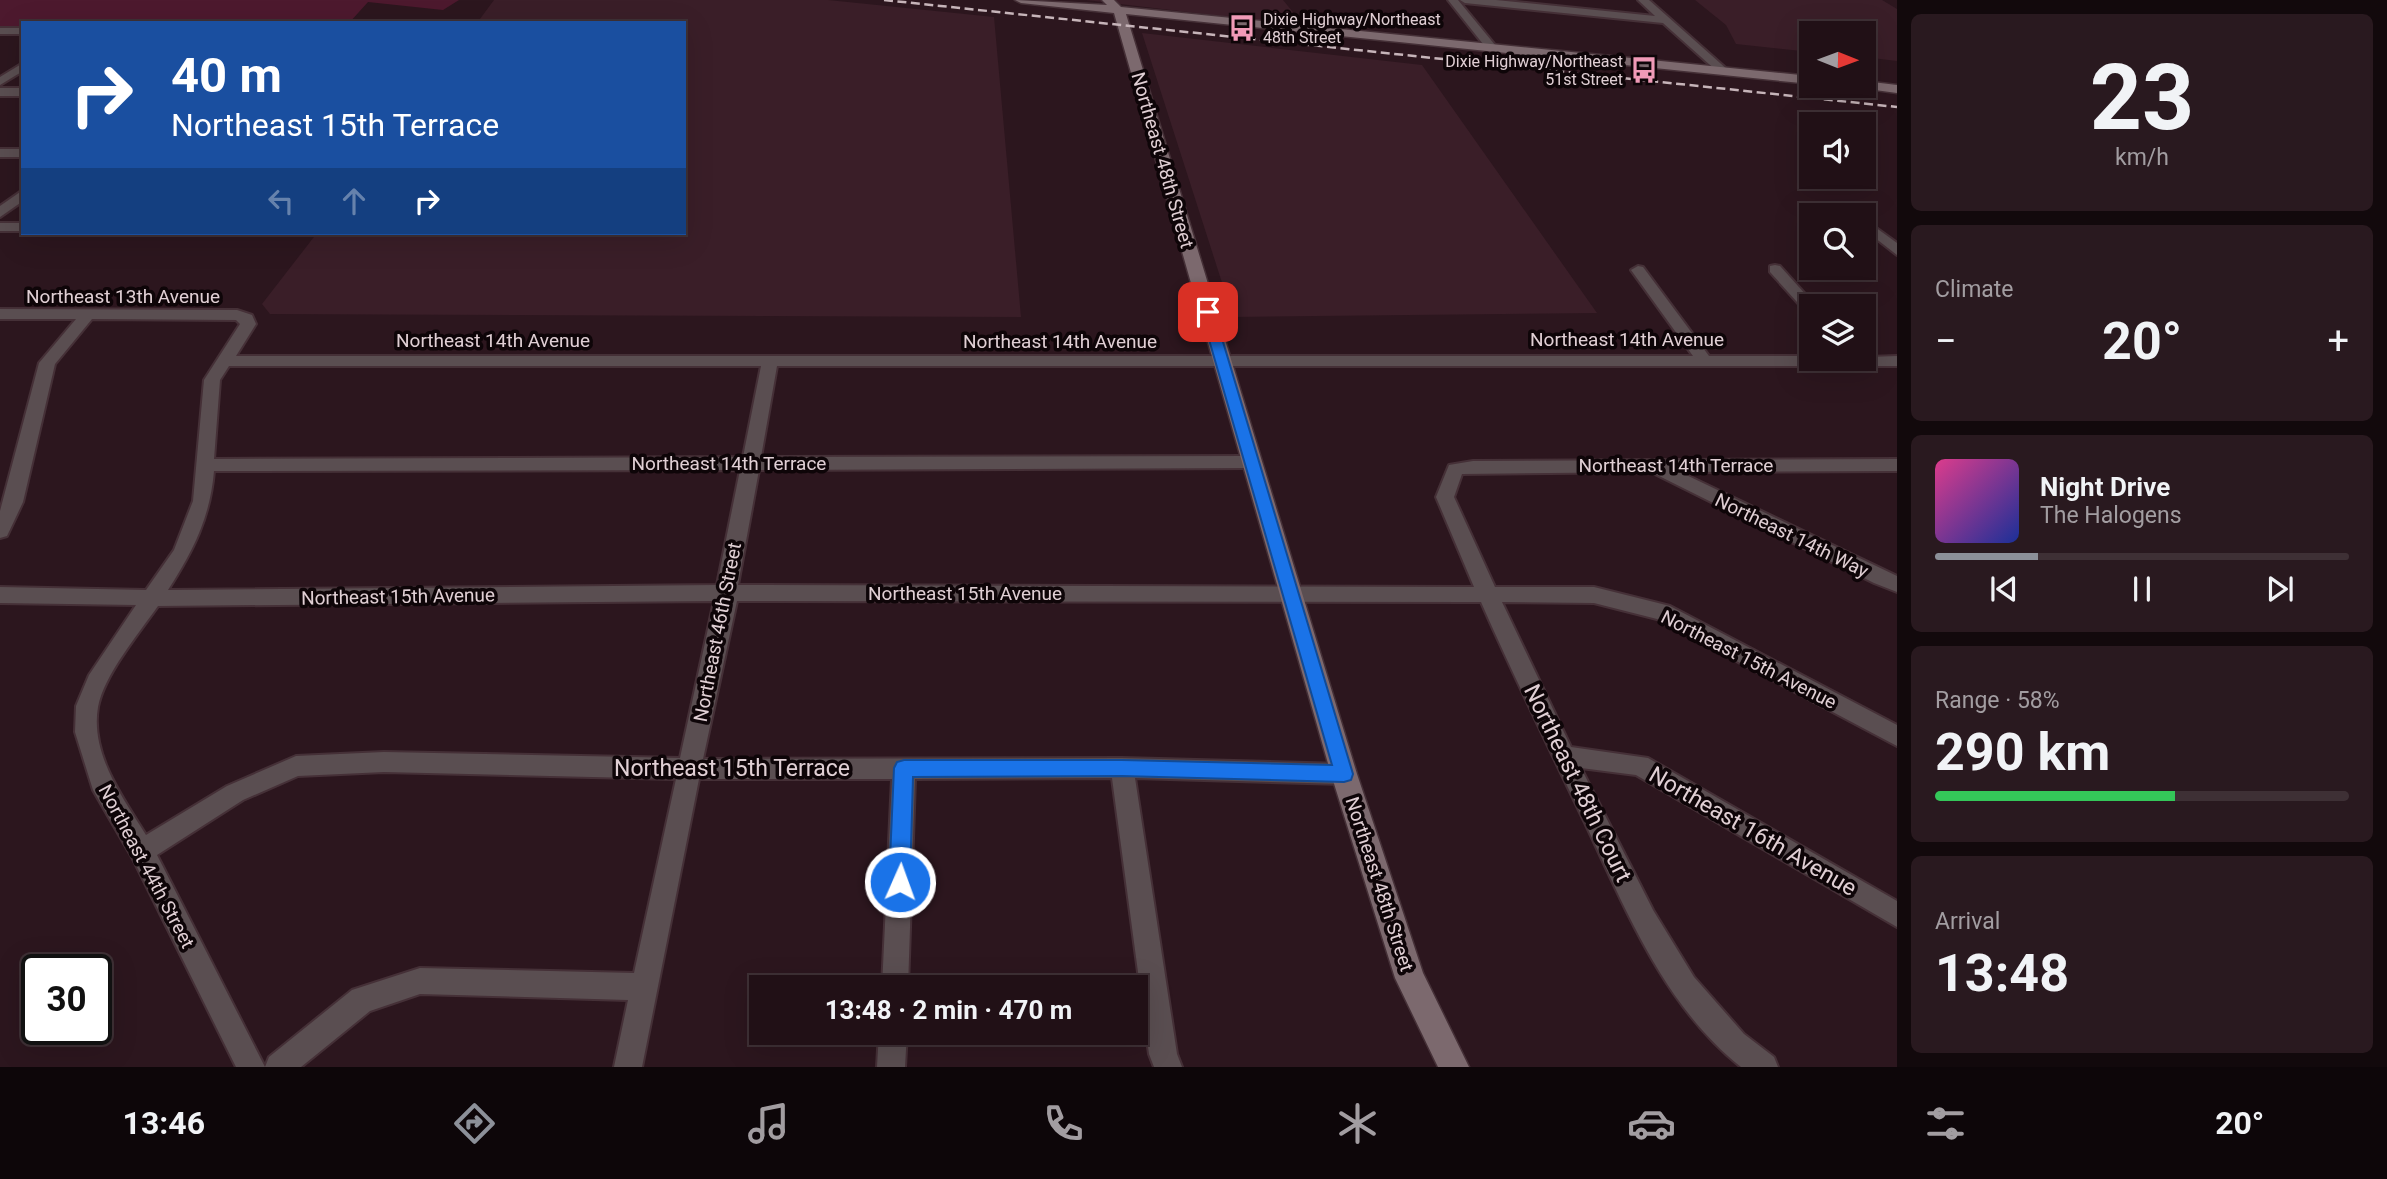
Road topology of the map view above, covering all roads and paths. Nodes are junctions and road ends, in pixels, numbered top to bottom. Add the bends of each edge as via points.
1 (1021, 0) edge
2 (1108, 0) edge
3 (1452, 0) edge
4 (1465, 0) edge
5 (1549, 0) edge
6 (1643, 0) edge
7 (1122, 5) edge
8 (1558, 9) junction
9 (1665, 20) junction
10 (0, 31) edge
11 (21, 31) edge
12 (1491, 47) junction
13 (21, 67) edge
14 (1729, 71) junction
15 (2, 79) edge
16 (1799, 79) edge
17 (1876, 86) edge
18 (1897, 89) edge
19 (0, 92) edge
20 (21, 92) edge
21 (0, 153) edge
22 (21, 153) edge
23 (21, 196) edge
24 (0, 213) edge
25 (0, 227) edge
26 (21, 227) edge
27 (1897, 231) edge
28 (1897, 251) edge
29 (1775, 269) dead end
30 (1638, 270) dead end
31 (1799, 296) edge
32 (0, 314) edge
33 (88, 314) junction
34 (246, 318) joint
35 (222, 360) junction
36 (1704, 360) junction
37 (1799, 360) edge
38 (1876, 360) edge
39 (1222, 361) junction
40 (1897, 361) edge
41 (770, 362) junction
42 (1251, 462) junction
43 (750, 463) junction
44 (1897, 464) edge
45 (206, 465) junction
46 (1651, 465) junction
47 (1455, 469) joint
48 (0, 531) edge
49 (1897, 583) edge
50 (726, 593) junction
51 (1290, 593) junction
52 (1487, 594) junction
53 (0, 595) edge
54 (150, 598) junction
55 (1897, 736) edge
56 (1563, 756) junction
57 (904, 768) junction
58 (1122, 768) junction
59 (690, 769) junction
60 (1344, 774) junction
61 (142, 851) junction
62 (1897, 915) edge
63 (895, 975) edge
64 (644, 987) junction
65 (892, 1045) edge
66 (251, 1067) edge
67 (279, 1067) edge
68 (628, 1067) edge
69 (891, 1067) edge
70 (1168, 1067) edge
71 (1454, 1067) edge
72 (1765, 1067) edge

1 - 7 street
2 - 7 street, Northeast 48th Street
3 - 12 street
4 - 8 street
5 - 8 street
6 - 9 street
7 - 12 street
7 - 39 street, Northeast 48th Street
8 - 9 street
9 - 14 street
10 - 11 street
12 - 14 street
13 - 15 street
14 - 16 street
17 - 18 street
19 - 20 street
21 - 22 street
23 - 24 street
25 - 26 street
27 - 28 street via 1875,231
29 - 31 street
30 - 36 street
32 - 33 street, Northeast 13th Avenue
33 - 34 street, Northeast 13th Avenue
33 - 48 street via 47,363 14,502
34 - 35 street, Northeast 44th Street via 248,324
35 - 41 street, Northeast 14th Avenue
35 - 45 street, Northeast 44th Street via 212,380
36 - 37 street, Northeast 14th Avenue
36 - 39 street, Northeast 14th Avenue
38 - 40 street, Northeast 14th Avenue
39 - 41 street, Northeast 14th Avenue
39 - 42 street, Northeast 48th Street
41 - 43 street, Northeast 46th Street
42 - 43 street, Northeast 14th Terrace
42 - 51 street, Northeast 48th Street
43 - 45 street, Northeast 14th Terrace
43 - 50 street, Northeast 46th Street
44 - 46 street, Northeast 14th Terrace
45 - 54 street, Northeast 44th Street via 194,528
46 - 47 street, Northeast 14th Terrace
46 - 49 street, Northeast 14th Way
47 - 52 street, Northeast 48th Court via 1445,497
50 - 51 street, Northeast 15th Avenue
50 - 54 street, Northeast 15th Avenue
50 - 59 street, Northeast 46th Street
51 - 52 street, Northeast 15th Avenue
51 - 60 street, Northeast 48th Street
52 - 55 street, Northeast 15th Avenue via 1594,595 1662,612
52 - 56 street, Northeast 48th Court
53 - 54 street, Northeast 15th Avenue
54 - 61 street, Northeast 44th Street via 100,676 88,706 86,732 101,783
56 - 62 street, Northeast 16th Avenue via 1640,765
56 - 72 street, Northeast 48th Court via 1648,926 1696,1004
57 - 58 street, Northeast 15th Terrace
57 - 59 street, Northeast 15th Terrace
57 - 63 street
58 - 60 street, Northeast 15th Terrace
58 - 70 street
59 - 61 street, Northeast 15th Terrace via 384,762 296,766 235,793
59 - 64 street, Northeast 46th Street
60 - 71 street, Northeast 48th Street via 1410,978
61 - 66 street, Northeast 44th Street
64 - 67 street via 420,981 362,1000
64 - 68 street, Northeast 46th Street
65 - 69 street

